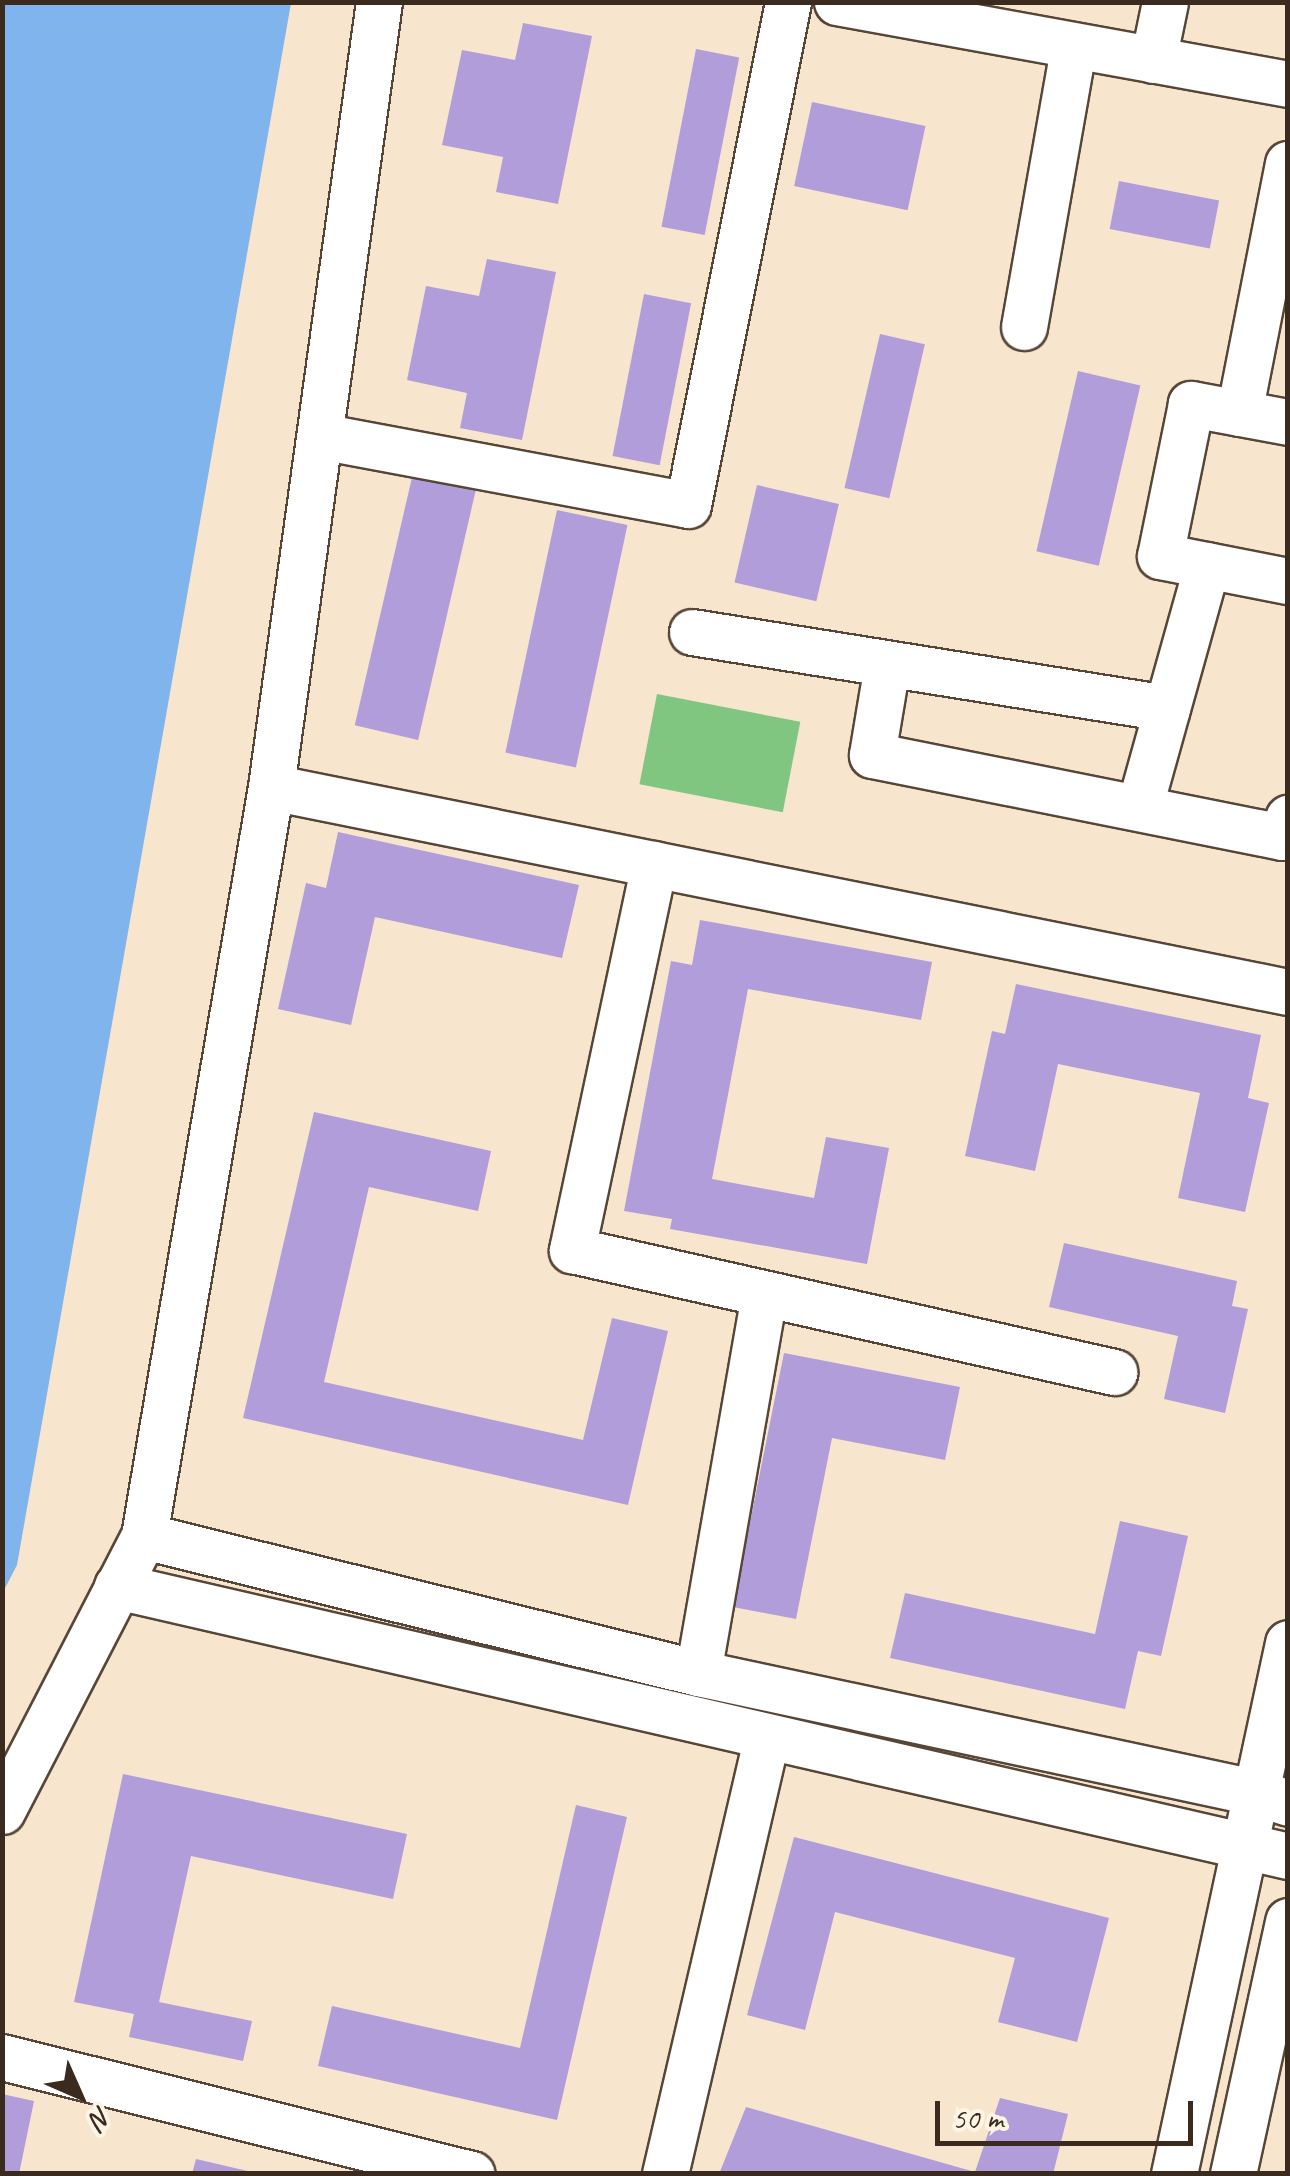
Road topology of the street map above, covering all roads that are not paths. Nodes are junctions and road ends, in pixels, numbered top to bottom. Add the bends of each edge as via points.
1 (380, 2) edge
2 (788, 2) edge
3 (838, 2) edge
4 (1166, 2) edge
5 (1073, 48) junction
6 (1153, 60) junction
7 (1288, 84) edge
8 (1288, 164) edge
9 (1024, 327) dead end
10 (1240, 413) junction
11 (1288, 422) edge
12 (320, 436) junction
13 (1207, 565) junction
14 (1288, 581) edge
15 (692, 632) dead end
16 (888, 665) junction
17 (1167, 708) junction
18 (271, 787) junction
19 (1140, 805) junction
20 (1288, 818) edge
21 (654, 864) junction
22 (1288, 992) edge
23 (764, 1295) junction
24 (1114, 1372) dead end
25 (144, 1536) junction
26 (117, 1586) junction
27 (1288, 1643) edge
28 (698, 1674) junction
29 (767, 1737) junction
30 (1273, 1798) edge
31 (2, 1811) edge
32 (1267, 1851) edge
33 (1288, 1920) edge
34 (2, 2057) edge
35 (472, 2174) edge
36 (665, 2174) edge
37 (1174, 2174) edge
38 (1233, 2174) edge

1 - 12 street
2 - 12 street via 688,505
3 - 5 street
4 - 6 street
5 - 6 street
5 - 9 street
6 - 7 street
8 - 10 street
10 - 11 street
10 - 13 street via 1191,404 1160,556
12 - 18 street
13 - 14 street
13 - 17 street
15 - 16 street
16 - 17 street
16 - 19 street via 872,755
17 - 19 street
18 - 21 street
18 - 25 street
19 - 20 street via 1283,837
21 - 22 street
21 - 23 street via 572,1250
23 - 24 street
23 - 28 street
25 - 26 street
25 - 28 street
26 - 29 street
26 - 31 street
27 - 30 street
28 - 30 street
29 - 32 street
29 - 36 street
30 - 32 street
32 - 37 street
33 - 38 street
34 - 35 street

